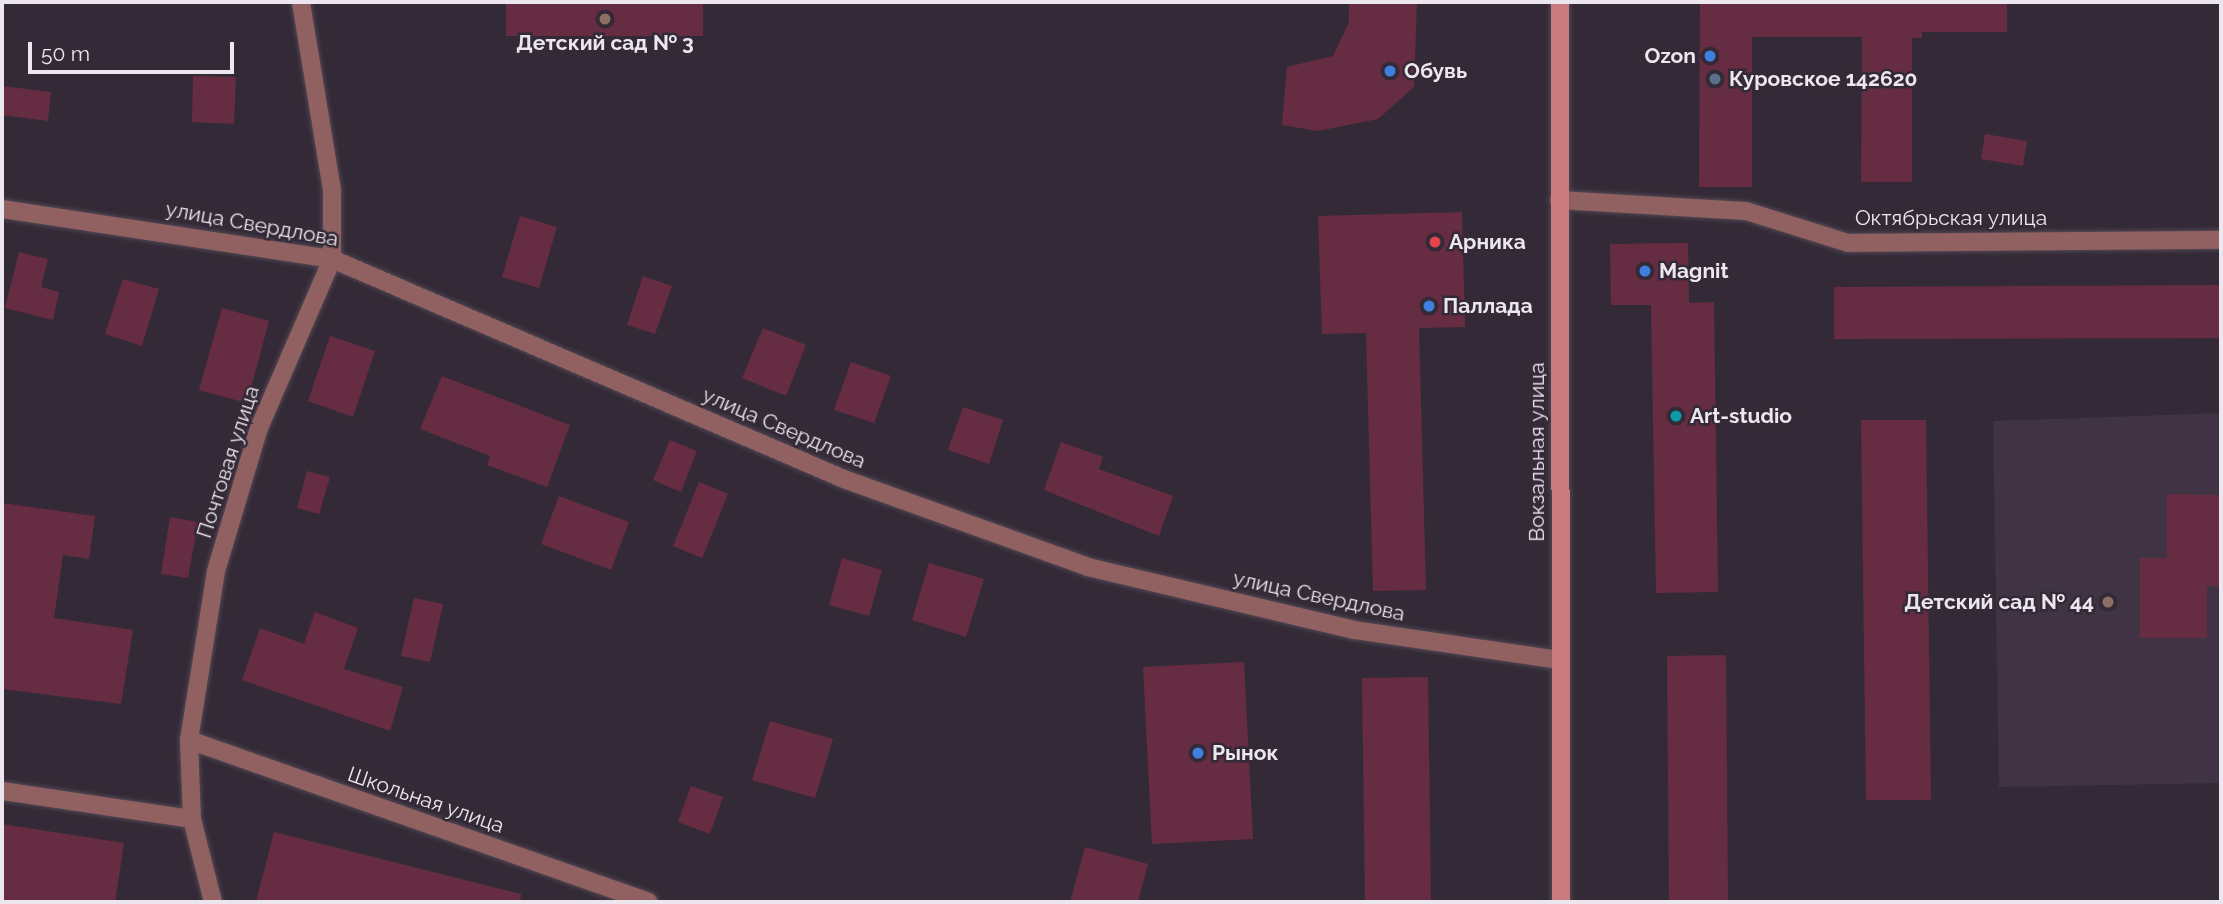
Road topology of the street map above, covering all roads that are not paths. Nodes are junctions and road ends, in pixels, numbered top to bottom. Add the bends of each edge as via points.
1 (301, 2) edge
2 (1560, 2) edge
3 (1559, 200) junction
4 (2, 209) edge
5 (2221, 240) edge
6 (332, 259) junction
7 (1560, 660) junction
8 (189, 740) junction
9 (2, 791) edge
10 (192, 818) junction
11 (213, 902) edge
12 (648, 902) edge
13 (1561, 902) edge

1 - 6 street, Почтовая улица via 332,190
2 - 3 street, Вокзальная улица
3 - 5 street, Октябрьская улица via 1746,211 1848,243
3 - 7 street, Вокзальная улица
4 - 6 street, улица Свердлова
6 - 7 street, улица Свердлова via 844,479 1088,567 1354,630
6 - 8 street, Почтовая улица via 259,428 216,571
7 - 13 street, Вокзальная улица
8 - 10 street, Почтовая улица
8 - 12 street, Школьная улица
9 - 10 street
10 - 11 street, Почтовая улица

